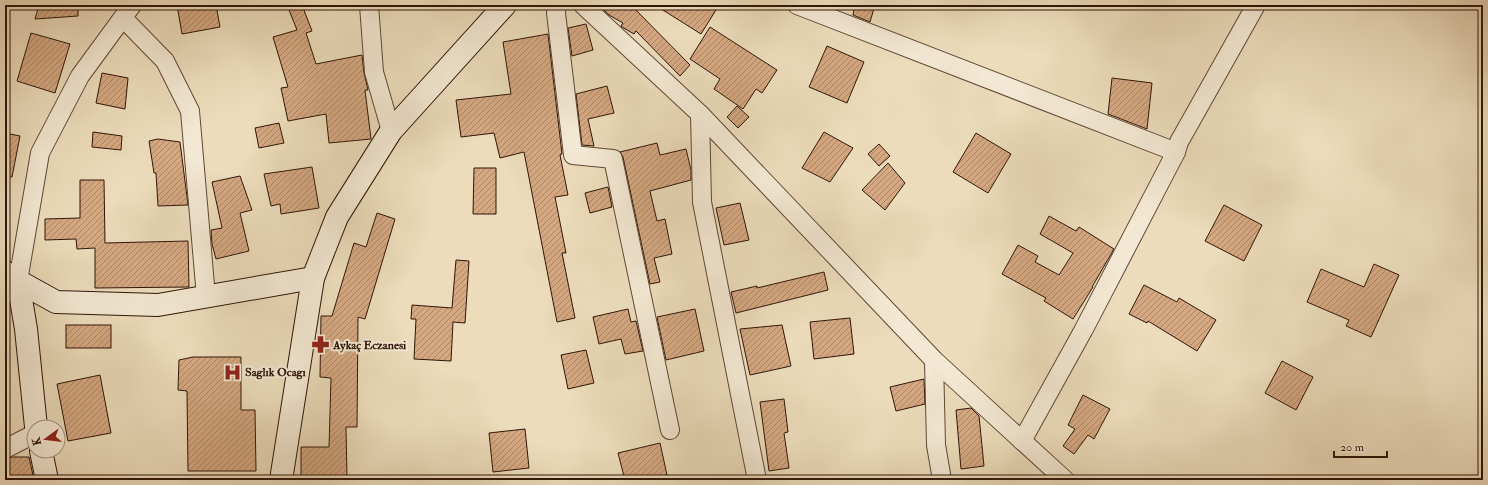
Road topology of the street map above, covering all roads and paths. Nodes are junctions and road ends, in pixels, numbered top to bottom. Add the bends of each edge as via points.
1 (368, 5) edge
2 (505, 5) edge
3 (557, 5) edge
4 (583, 5) edge
5 (797, 5) edge
6 (1256, 5) edge
7 (128, 12) edge
8 (700, 114) junction
9 (390, 130) junction
10 (1176, 152) junction
11 (11, 276) edge
12 (313, 278) junction
13 (206, 297) junction
14 (934, 360) junction
15 (35, 419) edge
16 (670, 430) dead end
17 (26, 438) edge
18 (1022, 441) junction
19 (5, 449) edge
20 (43, 459) edge
21 (47, 480) edge
22 (281, 480) edge
23 (757, 480) edge
24 (942, 480) edge
25 (1065, 480) edge

1 - 9 street via 374,72
2 - 9 street
3 - 16 street via 573,155 613,159
4 - 8 street
5 - 10 street
6 - 10 street via 1179,142
7 - 11 street via 80,76 40,153
7 - 13 street via 166,61 190,111
8 - 14 street
8 - 23 street via 702,202
9 - 12 street via 337,217
10 - 18 street via 1084,329
11 - 13 street via 56,302 158,305
11 - 15 street via 26,329
12 - 13 street
12 - 22 street
14 - 18 street
14 - 24 street via 936,445
17 - 19 street
18 - 25 street
20 - 21 street

